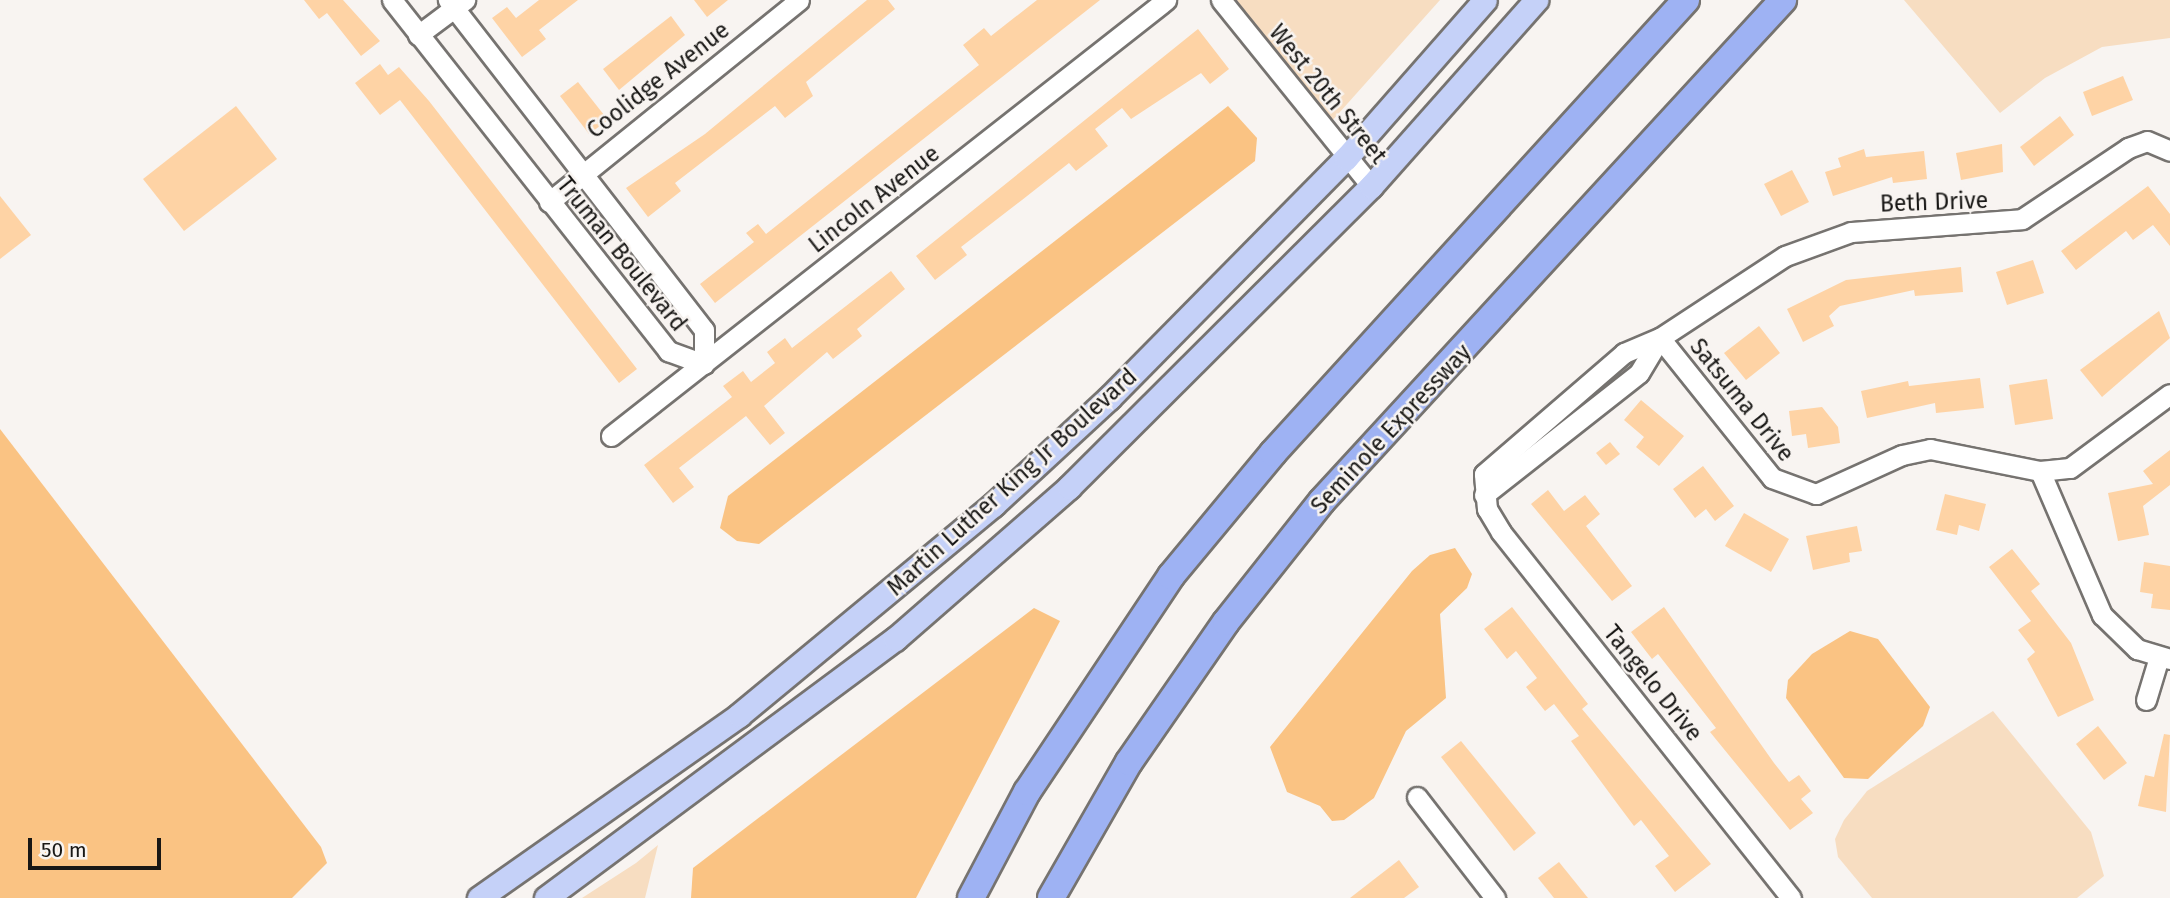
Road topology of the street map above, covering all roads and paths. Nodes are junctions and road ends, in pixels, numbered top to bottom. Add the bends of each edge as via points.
1 (391, 0) edge
2 (799, 0) edge
3 (1166, 0) edge
4 (1221, 0) edge
5 (1485, 0) edge
6 (1536, 0) edge
7 (1686, 0) edge
8 (1783, 0) edge
9 (456, 3) edge
10 (418, 35) junction
11 (2170, 151) edge
12 (1346, 158) junction
13 (580, 173) junction
14 (1371, 186) junction
15 (549, 202) junction
16 (1660, 338) junction
17 (704, 364) junction
18 (2170, 394) edge
19 (611, 436) dead end
20 (2040, 471) junction
21 (1484, 495) joint
22 (2165, 658) edge
23 (2146, 699) dead end
24 (1417, 797) dead end
25 (1488, 895) edge
26 (480, 898) edge
27 (547, 898) edge
28 (971, 898) edge
29 (1051, 898) edge
30 (1791, 898) edge

1 - 10 street, Truman Boulevard
2 - 13 street, Coolidge Avenue
3 - 17 street, Lincoln Avenue
4 - 12 street, West 20th Street
5 - 12 main road, Martin Luther King Jr Boulevard
6 - 14 main road, Martin Luther King Jr Boulevard
7 - 28 highway via 1273,453 1171,576 1027,793
8 - 29 highway, Seminole Expressway via 1322,501 1226,622 1129,762
9 - 10 street
9 - 13 street, Truman Boulevard
10 - 15 street, Truman Boulevard
11 - 16 street, Beth Drive via 2147,141 2128,148 2022,219 1852,232 1785,256
12 - 14 street, West 20th Street
12 - 26 main road, Martin Luther King Jr Boulevard via 1146,362 993,505 739,715
13 - 15 street, Coolidge Avenue
13 - 17 street, Truman Boulevard via 704,330
14 - 27 main road, Martin Luther King Jr Boulevard via 1069,487 895,639
15 - 17 street, Truman Boulevard via 668,351
16 - 20 street, Satsuma Drive via 1772,478 1790,490 1816,494 1902,455 1930,449
16 - 21 street, Beth Drive via 1624,353 1494,459 1485,474
17 - 19 street, Lincoln Avenue
18 - 20 street via 2093,455 2070,468
20 - 22 street via 2102,615 2117,635
21 - 30 street, Tangelo Drive via 1501,532
22 - 23 street
24 - 25 street

